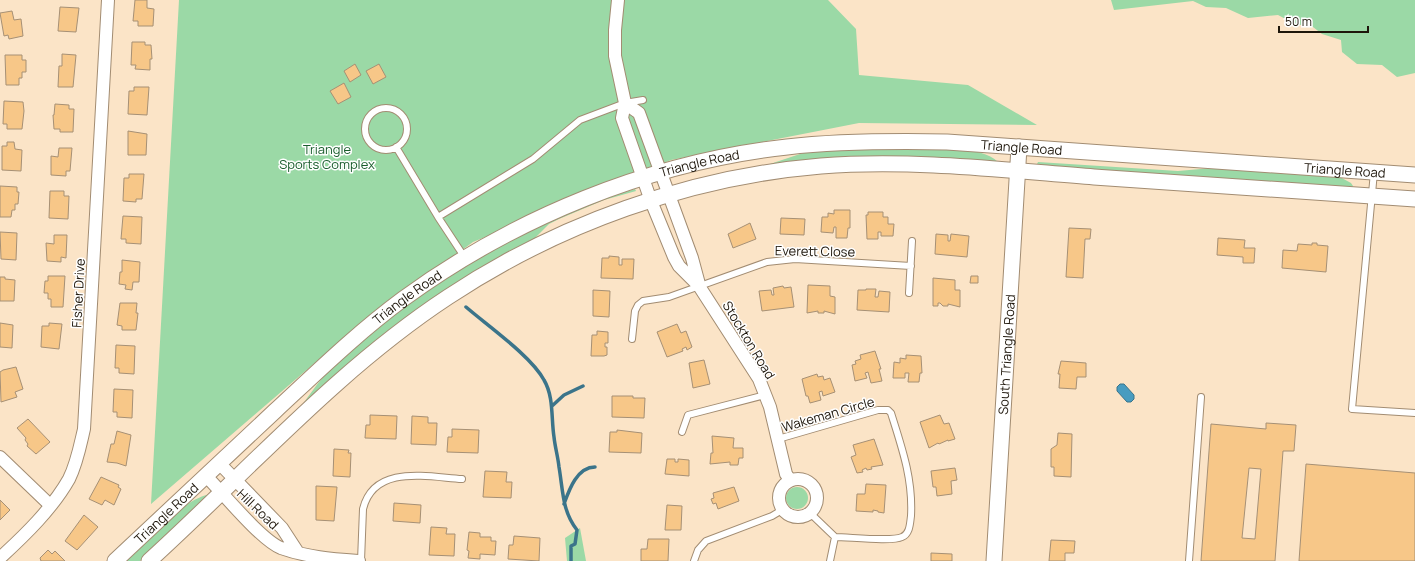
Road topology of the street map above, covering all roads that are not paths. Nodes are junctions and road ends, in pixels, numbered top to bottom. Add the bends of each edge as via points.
1 (108, 0) edge
2 (618, 0) edge
3 (643, 100) dead end
4 (625, 103) junction
5 (396, 147) junction
6 (1019, 147) junction
7 (1018, 172) junction
8 (1374, 172) junction
9 (661, 173) junction
10 (1415, 176) edge
11 (643, 178) junction
12 (670, 195) junction
13 (1371, 196) junction
14 (1415, 200) edge
15 (651, 201) junction
16 (438, 217) junction
17 (912, 241) dead end
18 (465, 258) junction
19 (911, 266) junction
20 (699, 286) junction
21 (909, 293) dead end
22 (632, 338) dead end
23 (765, 395) junction
24 (1201, 397) dead end
25 (1415, 413) edge
26 (682, 432) dead end
27 (778, 439) junction
28 (0, 457) edge
29 (219, 464) junction
30 (206, 476) junction
31 (462, 479) dead end
32 (236, 480) junction
33 (790, 480) junction
34 (222, 493) junction
35 (50, 505) junction
36 (782, 510) junction
37 (810, 513) junction
38 (835, 537) junction
39 (296, 556) edge
40 (0, 558) edge
41 (115, 561) edge
42 (149, 561) edge
43 (360, 561) edge
44 (694, 561) edge
45 (830, 561) edge
46 (994, 561) edge
47 (1189, 561) edge

1 - 35 street, Fisher Drive via 84,429 78,457 69,478
2 - 4 street, Stockton Road via 615,56
3 - 4 lane
4 - 9 street, Stockton Road via 639,113
4 - 11 street, Stockton Road via 622,118
4 - 16 lane via 580,120 533,159
5 - 5 lane via 406,136 406,122 390,108 376,110 365,126 367,139 377,148 390,150
5 - 16 lane
6 - 7 street, South Triangle Road
6 - 8 street, Triangle Road
6 - 9 street, Triangle Road via 870,140 822,143 740,154
7 - 12 street, Triangle Road via 909,164 821,166 760,174
7 - 13 street, Triangle Road
7 - 46 street, South Triangle Road
8 - 10 street, Triangle Road
8 - 13 lane
9 - 11 street, Triangle Road
9 - 12 street, Stockton Road
11 - 15 street, Stockton Road
11 - 18 street, Triangle Road via 539,218
12 - 15 street, Triangle Road
12 - 20 street, Stockton Road
13 - 14 street, Triangle Road
13 - 25 lane via 1352,409
15 - 20 street, Stockton Road via 674,258
15 - 32 street, Triangle Road via 593,220 548,240 449,296 368,356
16 - 18 lane
17 - 19 lane
18 - 29 street, Triangle Road via 432,278 360,333
19 - 20 lane, Everett Close via 780,260
19 - 21 lane
20 - 22 lane, Everett Close via 669,297 643,301 635,311
20 - 23 street, Stockton Road via 751,366
23 - 26 lane via 688,415
23 - 27 street, Stockton Road
24 - 47 lane
27 - 33 street, Stockton Road
27 - 38 lane, Wakeman Circle via 878,410 888,410 891,413 909,473 909,530 898,539
28 - 35 street
29 - 30 street, Triangle Road
29 - 32 street, Hill Road
30 - 34 street, Hill Road
30 - 41 street, Triangle Road
31 - 43 lane via 403,476 384,480 374,487 363,509
32 - 34 street, Triangle Road
32 - 39 street, Hill Road via 282,528
33 - 36 street via 779,491 779,504
33 - 37 street via 806,481 815,490 817,501
34 - 39 street, Hill Road via 269,539
34 - 42 street, Triangle Road
35 - 40 street, Fisher Drive
36 - 37 street via 789,516 798,518
36 - 44 lane via 711,538 698,550
37 - 38 lane
38 - 45 lane
39 - 43 street, Hill Road

